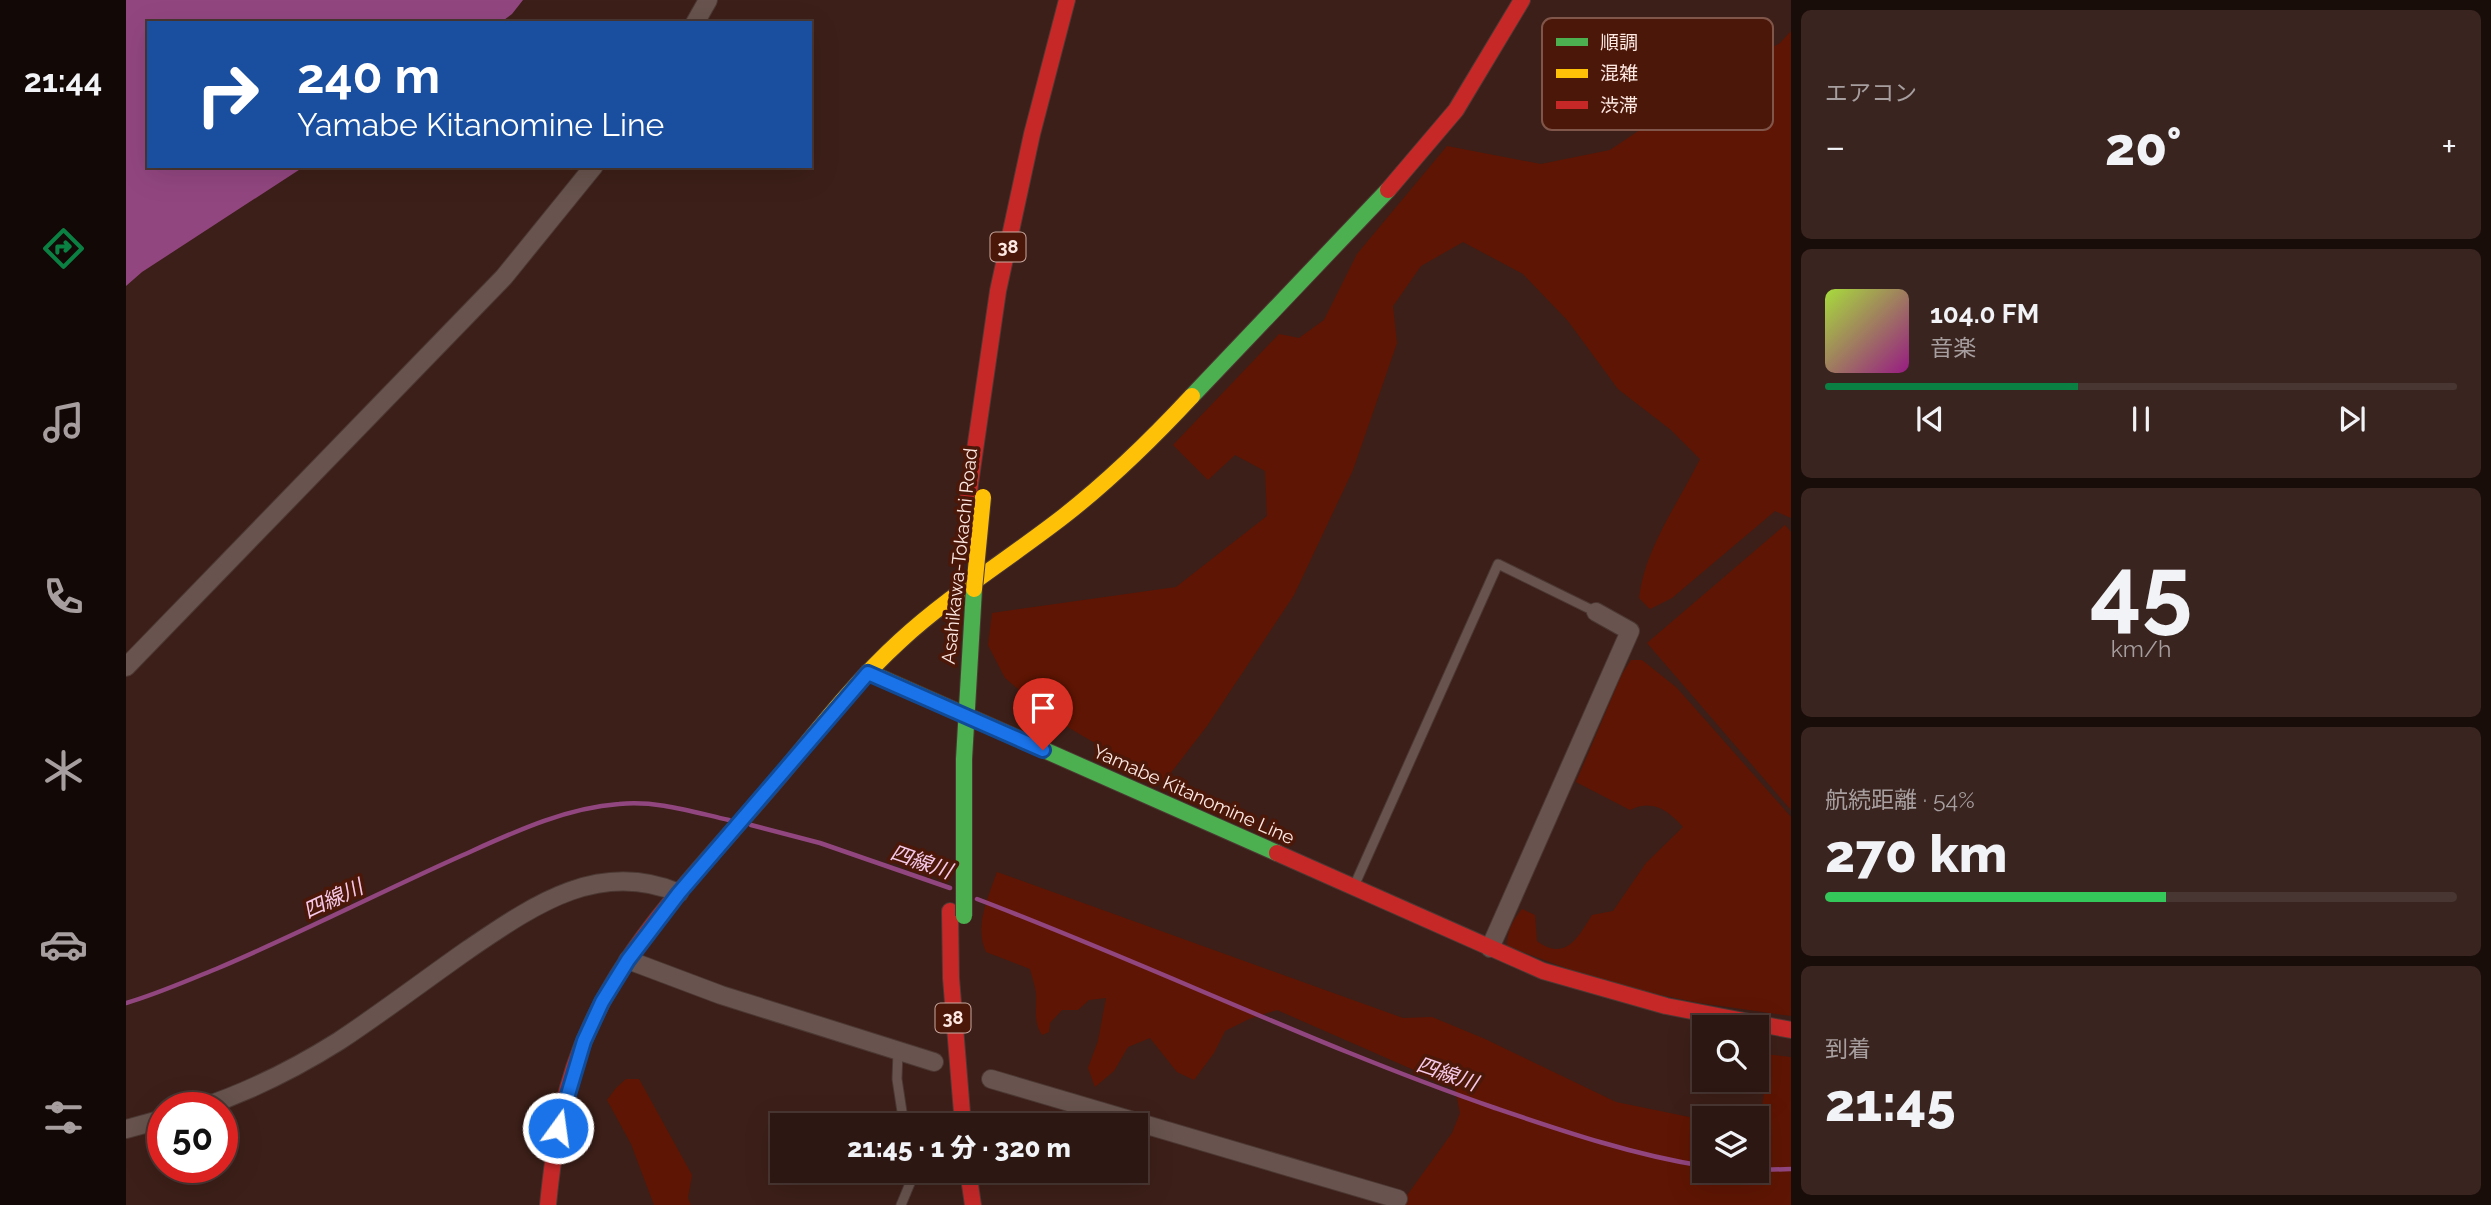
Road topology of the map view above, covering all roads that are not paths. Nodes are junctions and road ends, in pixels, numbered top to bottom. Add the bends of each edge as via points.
1 (708, 0) edge
2 (1067, 0) edge
3 (1522, 0) edge
4 (696, 21) edge
5 (1060, 89) dead end
6 (592, 168) edge
7 (1031, 217) dead end
8 (1002, 375) dead end
9 (975, 497) junction
10 (1596, 612) joint
11 (126, 667) edge
12 (868, 673) junction
13 (1353, 888) junction
14 (679, 893) junction
15 (957, 913) junction
16 (1490, 948) junction
17 (628, 960) junction
18 (969, 1001) dead end
19 (1791, 1030) edge
20 (898, 1051) junction
21 (934, 1062) dead end
22 (981, 1082) dead end
23 (238, 1093) edge
24 (902, 1113) edge
25 (962, 1113) edge
26 (147, 1123) edge
27 (126, 1129) edge
28 (910, 1183) edge
29 (1398, 1199) dead end
30 (548, 1205) edge
31 (901, 1205) edge

1 - 4 street
2 - 9 main road, Asahikawa-Tokachi Road / 38 via 998,291
3 - 12 main road via 1456,110 1411,165 1143,448 1066,515 930,615
5 - 7 main road, 38
6 - 11 street via 503,278
8 - 9 main road, Asahikawa-Tokachi Road / 38
9 - 15 main road, Asahikawa-Tokachi Road / 38 via 954,659 950,767
10 - 13 lane via 1498,564
10 - 16 street via 1630,631
12 - 13 main road, Yamabe Kitanomine Line
12 - 14 main road
13 - 16 main road, Yamabe Kitanomine Line
14 - 17 main road
14 - 23 street via 659,885 622,881 587,885 547,900 505,924 338,1041
15 - 18 main road, Asahikawa-Tokachi Road / 38
15 - 25 main road, Asahikawa-Tokachi Road / 38 via 951,978
16 - 19 main road, Yamabe Kitanomine Line via 1601,991
17 - 20 street
17 - 30 main road via 602,1002 572,1075 554,1148
20 - 21 street
20 - 24 lane
22 - 29 street
26 - 27 street
28 - 31 lane

